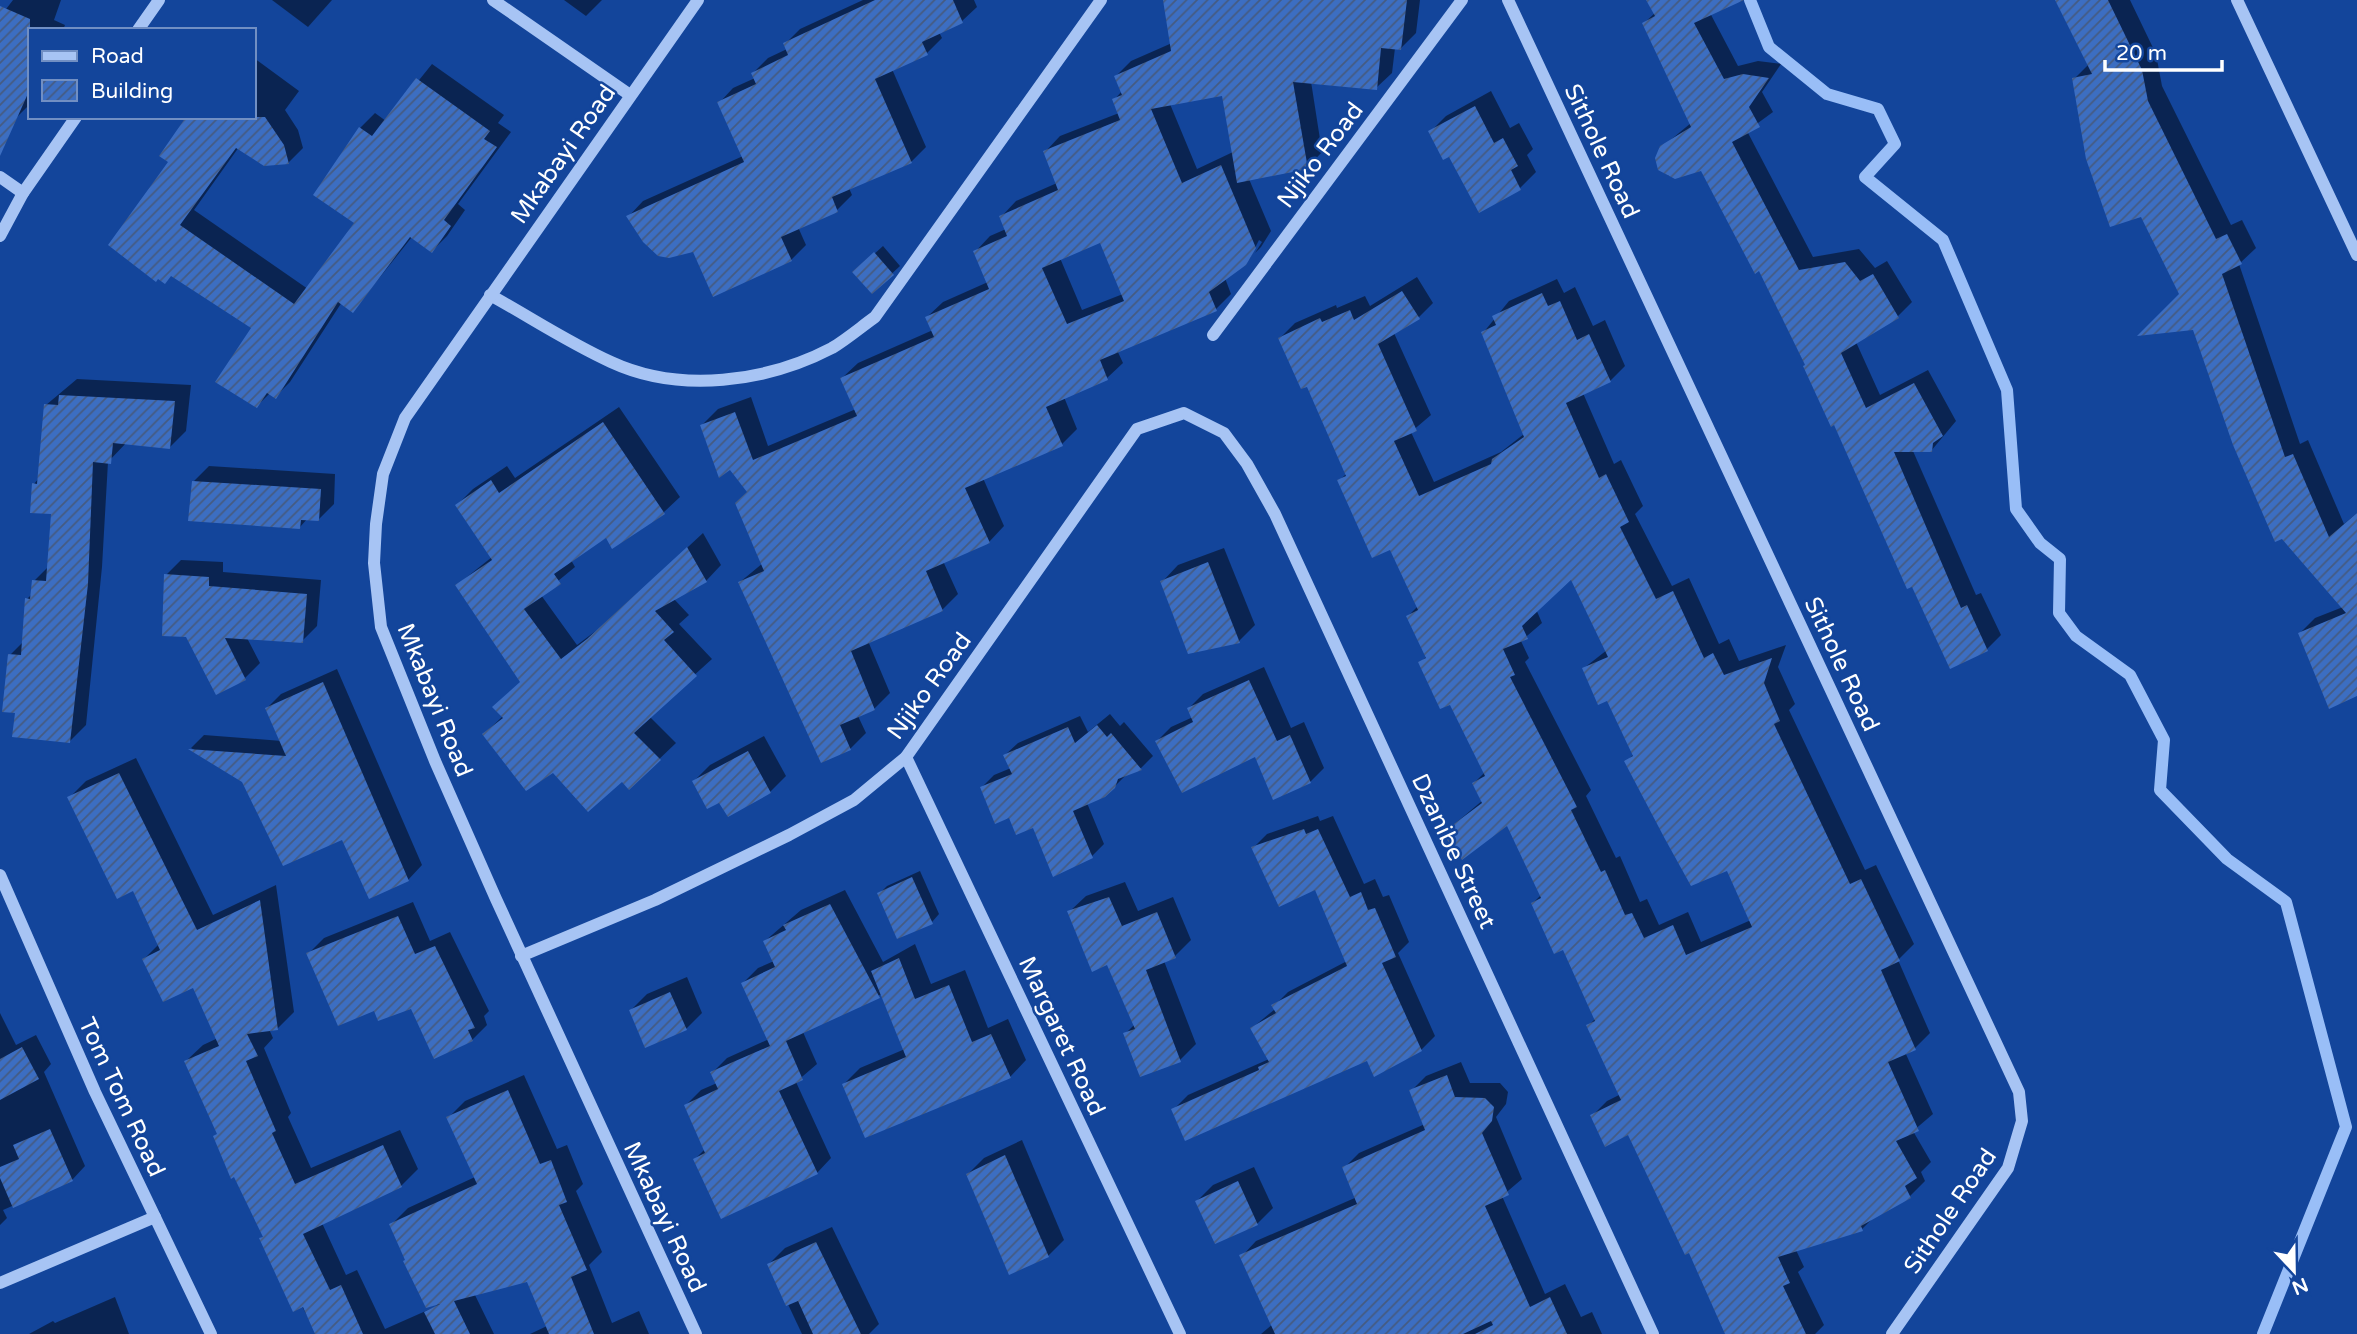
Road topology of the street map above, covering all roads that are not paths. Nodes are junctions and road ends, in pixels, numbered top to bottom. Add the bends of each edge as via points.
1 (159, 0) edge
2 (492, 0) edge
3 (698, 0) edge
4 (1101, 0) edge
5 (1462, 0) edge
6 (1508, 0) edge
7 (2237, 0) edge
8 (139, 28) edge
9 (630, 95) junction
10 (75, 119) edge
11 (0, 177) edge
12 (23, 193) junction
13 (0, 236) edge
14 (2357, 255) edge
15 (490, 295) junction
16 (1213, 335) dead end
17 (1184, 413) joint
18 (906, 757) junction
19 (0, 875) edge
20 (521, 956) junction
21 (155, 1217) junction
22 (0, 1283) edge
23 (211, 1334) edge
24 (696, 1334) edge
25 (1180, 1334) edge
26 (1653, 1334) edge
27 (1892, 1334) edge

1 - 8 street
2 - 9 street
3 - 9 street, Mkabayi Road
4 - 15 street via 875,317 834,347 787,368 730,380 674,379 613,363
5 - 16 street, Njiko Road
6 - 27 street, Sithole Road via 2019,1092 2022,1121 2008,1168
7 - 14 street
9 - 15 street, Mkabayi Road
10 - 12 street
11 - 12 street
12 - 13 street
15 - 20 street, Mkabayi Road via 405,418 383,474 374,563 381,626
17 - 18 street, Njiko Road via 1137,429
17 - 26 street, Dzanibe Street via 1224,433 1275,514
18 - 20 street, Njiko Road via 854,800 789,835 655,900
18 - 25 street, Margaret Road
19 - 21 street, Tom Tom Road
20 - 24 street, Mkabayi Road
21 - 22 street
21 - 23 street, Tom Tom Road

